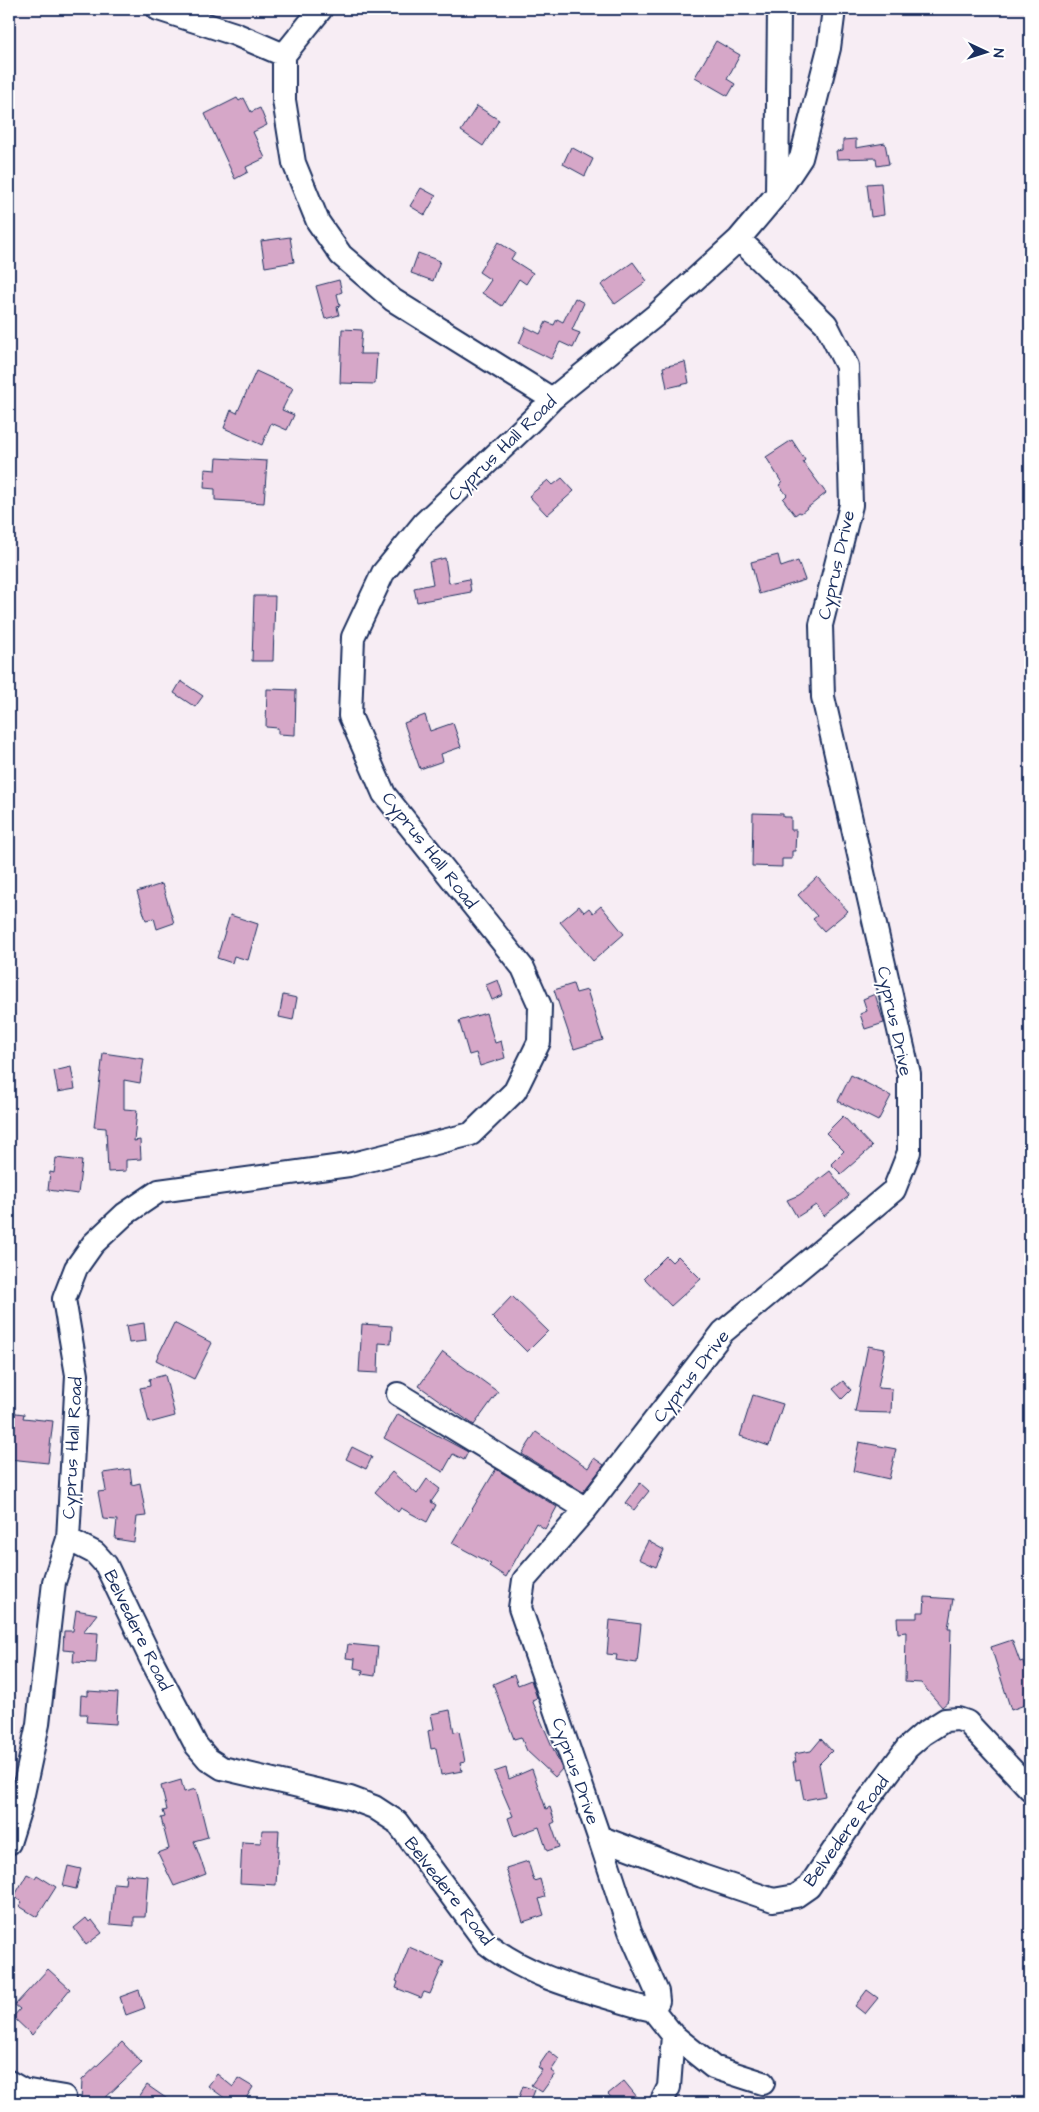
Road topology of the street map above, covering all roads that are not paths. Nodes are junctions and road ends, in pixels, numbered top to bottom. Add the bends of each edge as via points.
1 (158, 9) edge
2 (321, 9) edge
3 (834, 9) edge
4 (778, 10) edge
5 (198, 15) edge
6 (284, 55) junction
7 (778, 194) junction
8 (739, 239) junction
9 (552, 399) junction
10 (398, 1394) dead end
11 (586, 1509) junction
12 (68, 1539) junction
13 (1030, 1789) edge
14 (599, 1837) junction
15 (9, 1843) edge
16 (653, 2010) junction
17 (673, 2035) junction
18 (9, 2082) edge
19 (763, 2083) dead end
20 (64, 2097) dead end
21 (662, 2103) edge

1 - 5 street
2 - 6 street
3 - 7 street, Cyprus Hall Road via 829,48 801,158
4 - 7 street
5 - 6 street
6 - 9 street via 284,100 294,163 318,222 341,255 393,300
7 - 8 street, Cyprus Hall Road
8 - 9 street, Cyprus Hall Road via 656,316
8 - 11 street, Cyprus Drive via 826,324 847,366 851,505 821,625 823,696 909,1074 909,1152 894,1190 723,1332
9 - 12 street, Cyprus Hall Road via 424,523 383,573 353,637 350,716 384,794 523,968 540,1006 539,1042 515,1092 471,1134 349,1165 159,1191 125,1214 93,1244 76,1268 64,1299 77,1375
10 - 11 street
11 - 14 street, Cyprus Drive via 524,1580 520,1608
12 - 15 street via 54,1582 38,1724
12 - 16 street, Belvedere Road via 95,1553 106,1565 196,1745 208,1759 222,1768 350,1798 374,1807 397,1822 486,1943 499,1953 555,1980
13 - 14 street, Belvedere Road via 967,1722 945,1720 907,1748 809,1887 796,1896 773,1900
14 - 16 street via 630,1931 657,1992 658,2000
16 - 17 street
17 - 19 street via 713,2067
17 - 21 street via 669,2087
18 - 20 street via 23,2090

